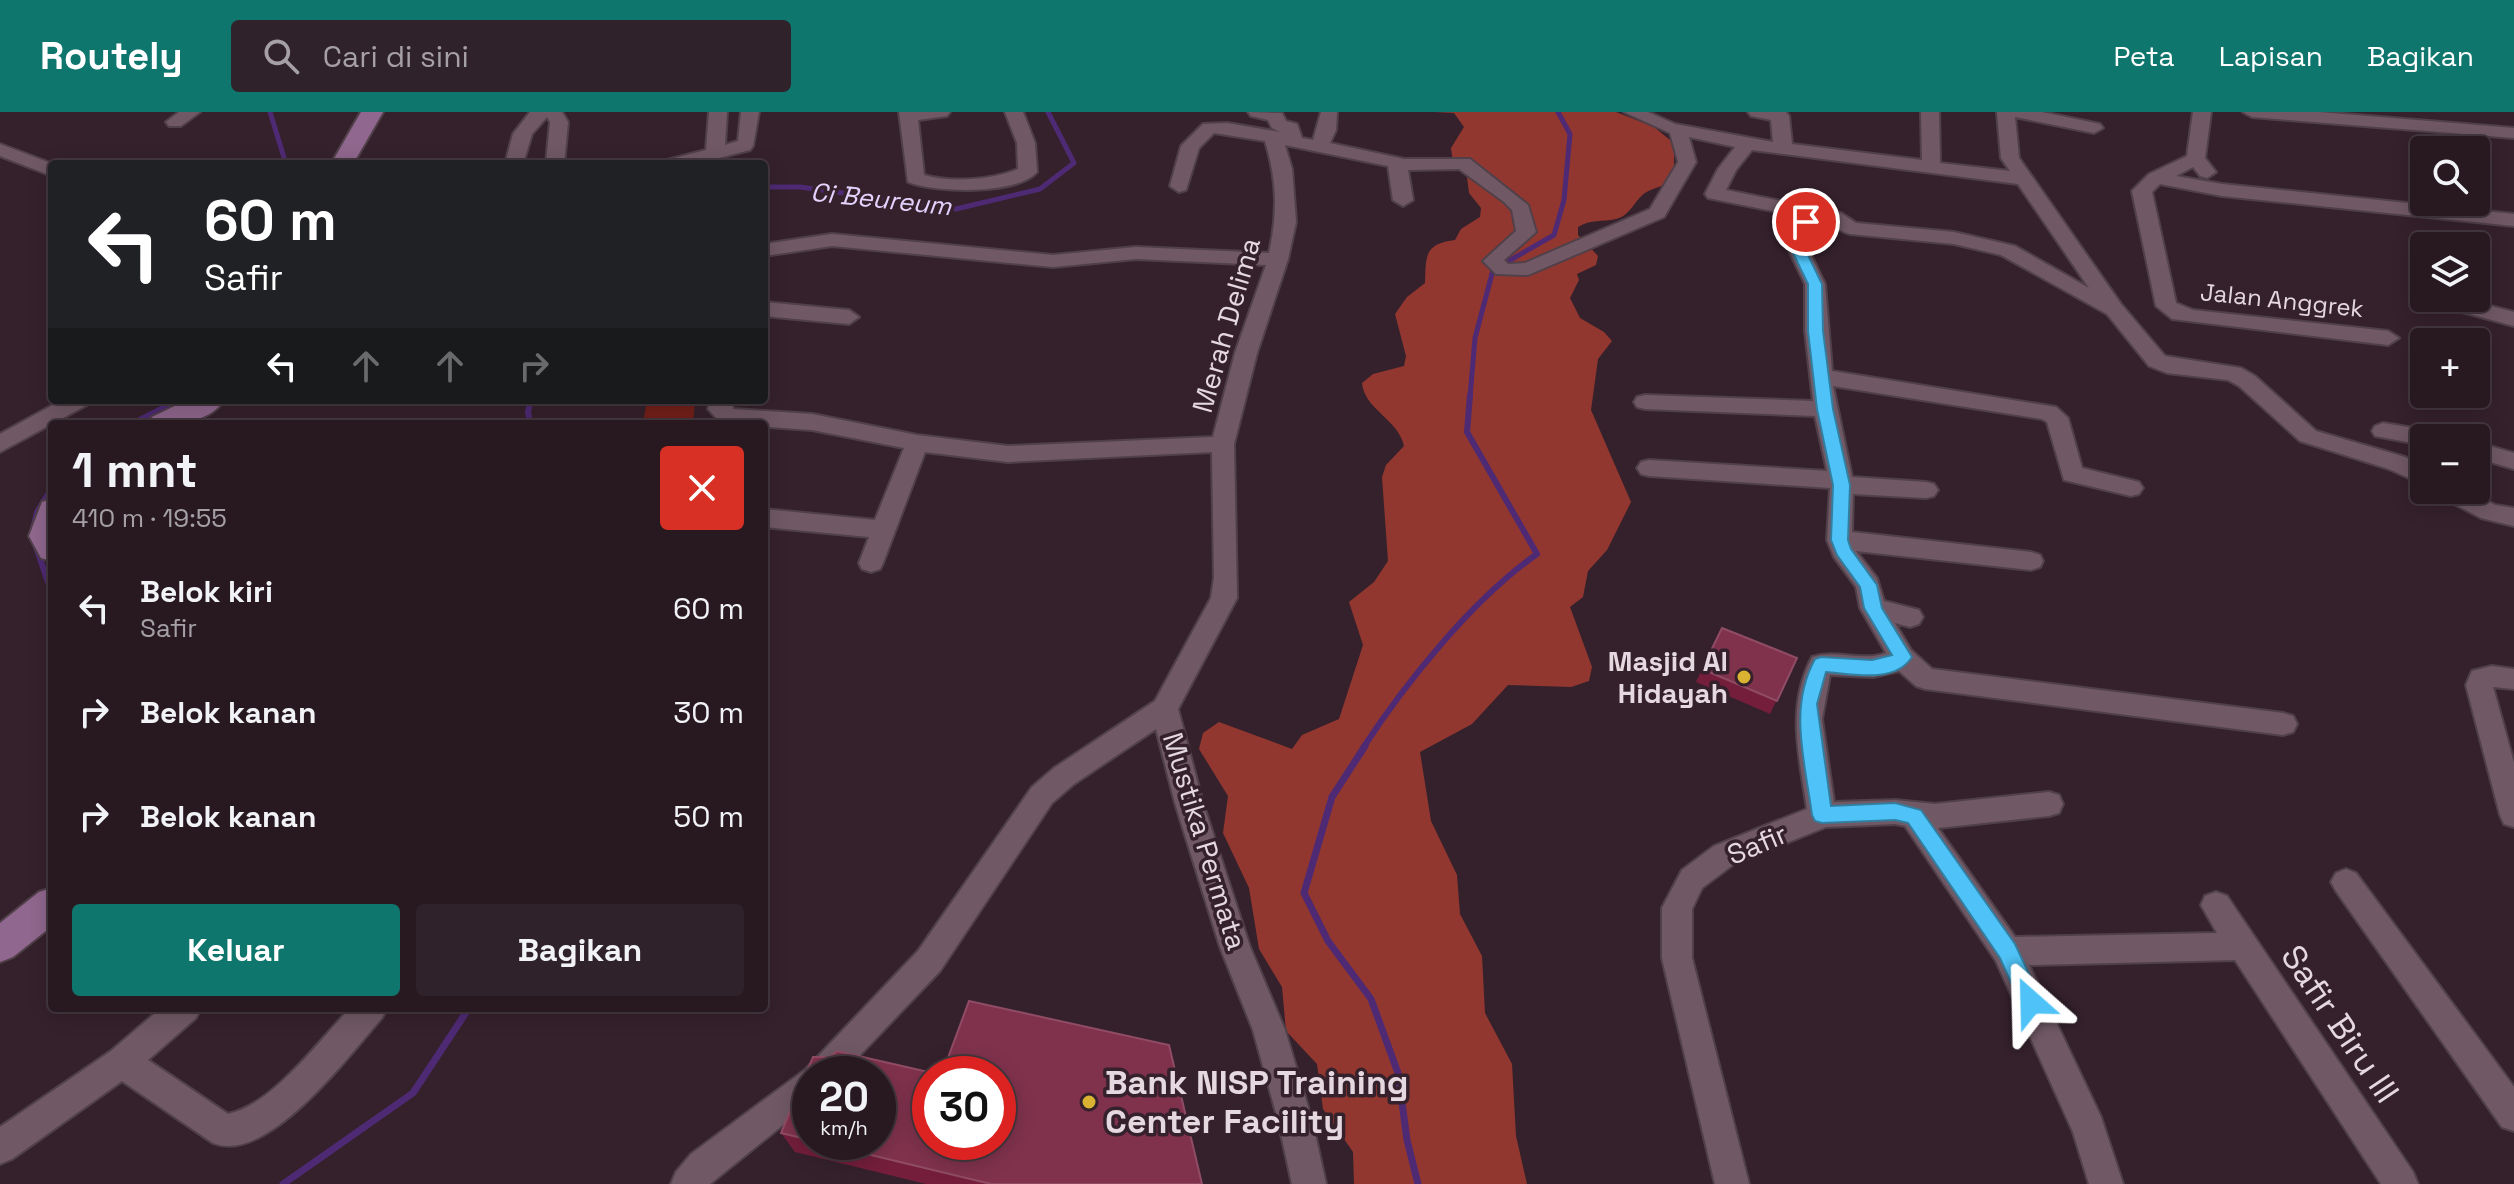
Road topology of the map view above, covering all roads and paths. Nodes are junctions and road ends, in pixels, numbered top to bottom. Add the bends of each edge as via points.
1 (372, 112) edge
2 (543, 112) edge
3 (553, 112) edge
4 (718, 112) edge
5 (750, 112) edge
6 (941, 112) edge
7 (1014, 112) edge
8 (1257, 112) edge
9 (1633, 112) edge
10 (1757, 112) edge
11 (1930, 112) edge
12 (2006, 112) edge
13 (2015, 112) edge
14 (2202, 112) edge
15 (2252, 112) edge
16 (908, 114) edge
17 (1329, 114) dead end
18 (1673, 123) edge
19 (2094, 128) dead end
20 (2514, 133) edge
21 (1273, 136) junction
22 (1320, 144) junction
23 (1747, 144) junction
24 (1783, 148) junction
25 (0, 150) edge
26 (715, 154) junction
27 (2196, 159) junction
28 (344, 160) edge
29 (515, 160) edge
30 (555, 160) edge
31 (690, 160) edge
32 (1399, 165) junction
33 (1931, 166) junction
34 (48, 168) edge
35 (2156, 178) junction
36 (2026, 179) junction
37 (1179, 186) dead end
38 (2222, 190) junction
39 (1403, 200) dead end
40 (1810, 212) junction
41 (2514, 220) edge
42 (772, 248) edge
43 (1278, 259) junction
44 (768, 309) edge
45 (2114, 309) junction
46 (2488, 312) edge
47 (849, 317) dead end
48 (2514, 319) edge
49 (2388, 338) dead end
50 (1824, 377) junction
51 (1645, 402) dead end
52 (72, 404) edge
53 (202, 404) edge
54 (720, 404) edge
55 (1825, 409) junction
56 (170, 420) edge
57 (2383, 431) dead end
58 (2410, 435) edge
59 (917, 443) junction
60 (0, 444) edge
61 (1223, 444) junction
62 (2490, 454) edge
63 (2514, 461) edge
64 (1649, 468) dead end
65 (2410, 470) edge
66 (1841, 482) junction
67 (2131, 488) dead end
68 (1926, 490) dead end
69 (2474, 504) edge
70 (2514, 517) edge
71 (768, 518) edge
72 (48, 522) edge
73 (885, 530) junction
74 (1839, 540) junction
75 (48, 543) edge
76 (2031, 561) dead end
77 (871, 563) dead end
78 (1873, 608) junction
79 (1910, 617) dead end
80 (1902, 657) junction
81 (2514, 679) edge
82 (1165, 709) junction
83 (2283, 724) dead end
84 (2049, 804) dead end
85 (1822, 815) junction
86 (2514, 815) edge
87 (1914, 816) junction
88 (2346, 882) dead end
89 (2216, 905) dead end
90 (48, 907) edge
91 (0, 945) edge
92 (2242, 946) junction
93 (2007, 951) junction
94 (180, 1012) edge
95 (367, 1012) edge
96 (837, 1056) edge
97 (122, 1062) junction
98 (792, 1097) edge
99 (2514, 1115) edge
100 (0, 1147) edge
101 (688, 1184) edge
102 (1309, 1184) edge
103 (1732, 1184) edge
104 (2106, 1184) edge
105 (2401, 1184) edge

1 - 28 main road
2 - 29 street via 523,131
3 - 30 street via 559,122
4 - 26 street
5 - 26 street via 747,142
6 - 16 street
7 - 16 street via 1026,143 1028,172 944,184 915,178
8 - 22 street via 1291,128 1287,135
9 - 18 street
10 - 24 street via 1780,116
11 - 33 street
12 - 36 street via 2010,158
13 - 19 street
14 - 27 street
15 - 20 street
17 - 22 street
18 - 23 street
18 - 32 street via 1687,162 1657,213 1528,269 1498,266 1498,253 1516,245 1526,232 1521,209 1511,198 1463,163
21 - 22 street
21 - 37 street via 1209,128 1190,146
21 - 43 street, Merah Delima via 1287,203
22 - 32 street
23 - 24 street
23 - 40 street via 1715,194
24 - 33 street
25 - 34 street
26 - 31 street
27 - 35 street
27 - 38 street
32 - 39 street
33 - 36 street
35 - 38 street
35 - 49 street, Jalan Anggrek via 2142,191 2166,306 2193,317
36 - 45 street
38 - 41 street
40 - 45 street via 1841,219 1850,228 1954,238 2008,250
40 - 50 street via 1800,231 1800,253 1815,284
42 - 43 street via 832,240 1053,261 1136,253
43 - 61 street, Merah Delima
44 - 47 street
45 - 65 street via 2157,361 2233,373 2308,436
46 - 48 street
50 - 55 street
50 - 67 street via 2048,412 2058,420 2072,474
51 - 55 street
52 - 60 street
53 - 56 main road
54 - 59 street via 727,416 812,422
55 - 66 street
57 - 58 street
59 - 61 street via 1008,454
59 - 73 street
61 - 82 street, Merah Delima via 1224,598
62 - 63 street
64 - 66 street
66 - 68 street
66 - 74 street
69 - 70 street
71 - 73 street
72 - 75 main road
73 - 77 street
74 - 76 street
74 - 78 street via 1868,585
78 - 79 street
78 - 80 street
80 - 83 street via 1925,679
80 - 85 street via 1872,668 1821,664 1813,679 1808,704
81 - 86 street via 2492,676 2481,678 2479,685
82 - 96 street, Mustika Permata via 1042,795 929,961
82 - 102 street, Mustika Permata via 1226,918 1269,1030
84 - 87 street, Safir
85 - 87 street, Safir
85 - 103 street, Safir via 1724,855 1692,879 1677,908 1677,958
87 - 93 street
88 - 99 street
89 - 92 street, Safir Biru III
90 - 91 main road
92 - 93 street
92 - 105 street, Safir Biru III
93 - 104 street via 2089,1129
94 - 97 street
95 - 97 street via 290,1095 250,1126 237,1129 225,1131
97 - 100 street
98 - 101 street via 703,1166

